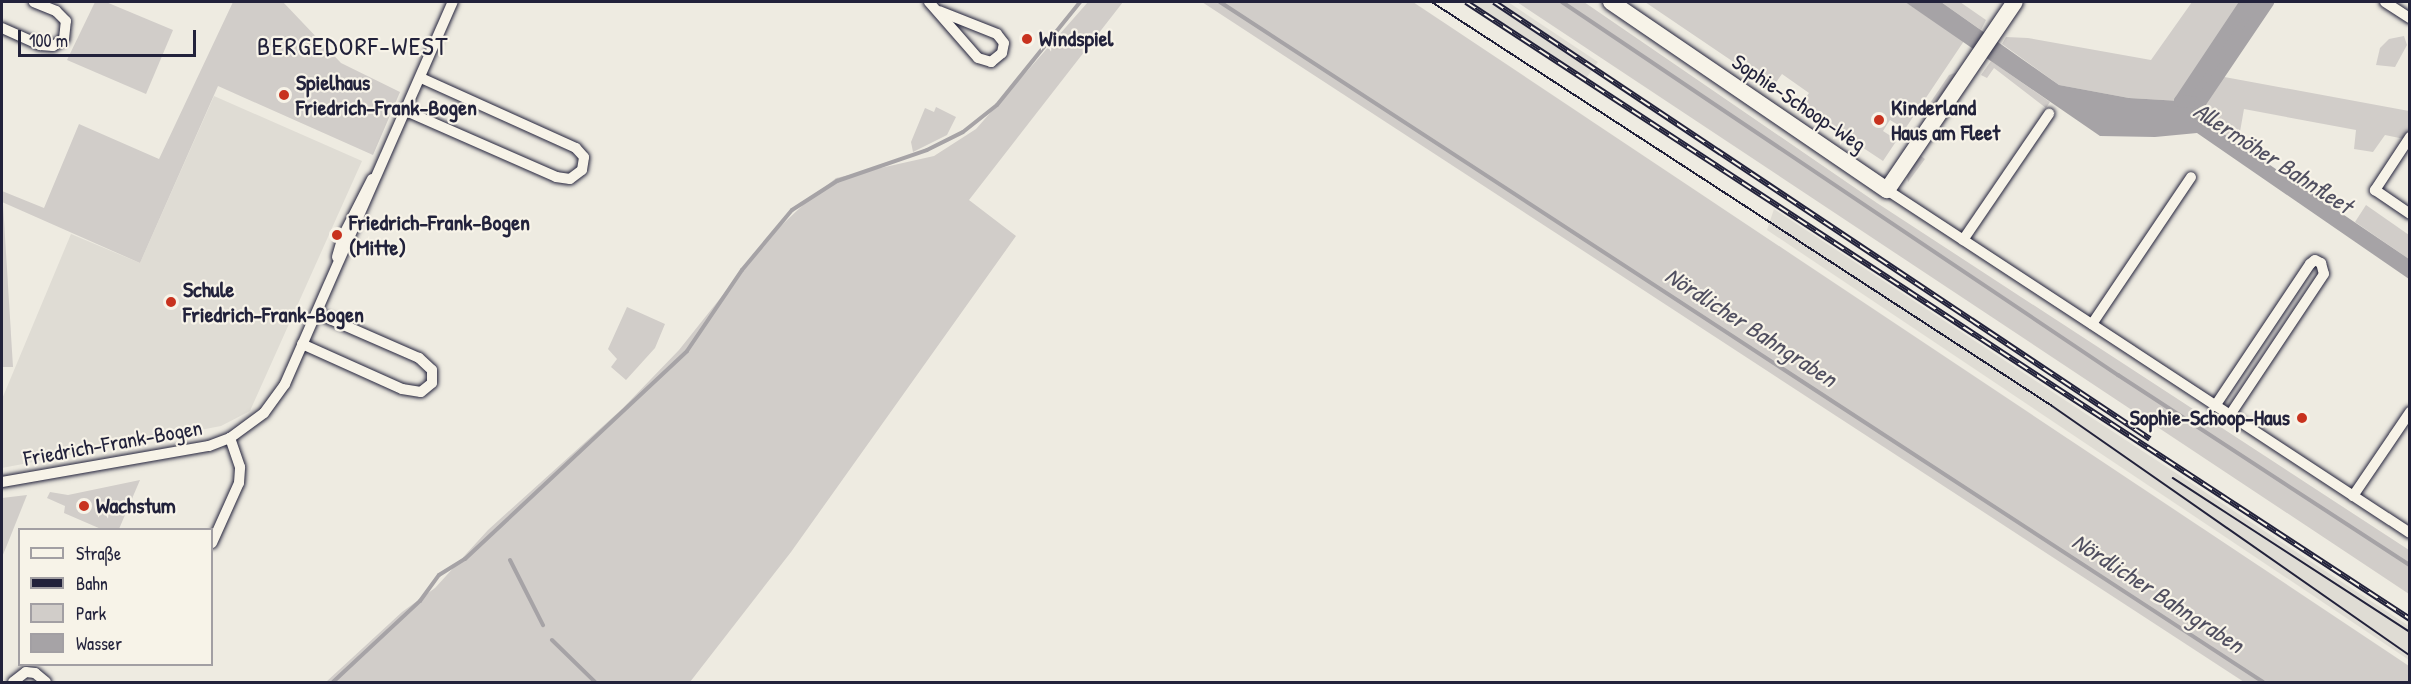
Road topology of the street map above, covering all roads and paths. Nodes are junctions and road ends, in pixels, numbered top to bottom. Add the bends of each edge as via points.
1 (34, 2) edge
2 (453, 2) edge
3 (929, 2) edge
4 (1611, 2) edge
5 (2015, 2) edge
6 (2385, 2) edge
7 (939, 11) junction
8 (2409, 18) edge
9 (2, 28) edge
10 (421, 78) junction
11 (406, 111) junction
12 (2049, 114) dead end
13 (2409, 137) edge
14 (2191, 177) dead end
15 (1887, 190) junction
16 (2409, 214) edge
17 (1963, 240) junction
18 (316, 313) junction
19 (2091, 324) junction
20 (302, 344) junction
21 (2215, 405) junction
22 (2409, 412) edge
23 (2230, 415) junction
24 (231, 438) junction
25 (2, 483) edge
26 (2354, 496) junction
27 (2409, 533) edge
28 (213, 541) edge
29 (13, 682) edge
30 (46, 682) edge

1 - 9 street via 56,11 66,21 64,39 53,46 40,45
2 - 10 street, Friedrich-Frank-Bogen
3 - 7 street
4 - 15 street, Sophie-Schoop-Weg
5 - 15 street
6 - 8 street
7 - 7 street via 997,34 1004,43 1002,53 991,62 978,58
10 - 11 street, Friedrich-Frank-Bogen
10 - 11 street via 570,144 584,157 582,171 570,179 556,177
11 - 18 street, Friedrich-Frank-Bogen
12 - 17 street
13 - 16 street via 2375,190
14 - 19 street
15 - 17 street, Sophie-Schoop-Weg
17 - 19 street, Sophie-Schoop-Weg
18 - 20 street, Friedrich-Frank-Bogen
18 - 20 street via 419,358 432,370 432,383 421,392 402,389
19 - 21 street, Sophie-Schoop-Weg
20 - 24 street, Friedrich-Frank-Bogen via 276,399
21 - 23 street, Sophie-Schoop-Weg
21 - 23 street via 2310,264 2315,260 2321,263 2324,274
22 - 26 street
23 - 26 street, Sophie-Schoop-Weg
24 - 25 street, Friedrich-Frank-Bogen via 192,450
24 - 28 street, Friedrich-Frank-Bogen via 240,467 239,483
26 - 27 street, Sophie-Schoop-Weg
29 - 30 street via 26,672 35,673

